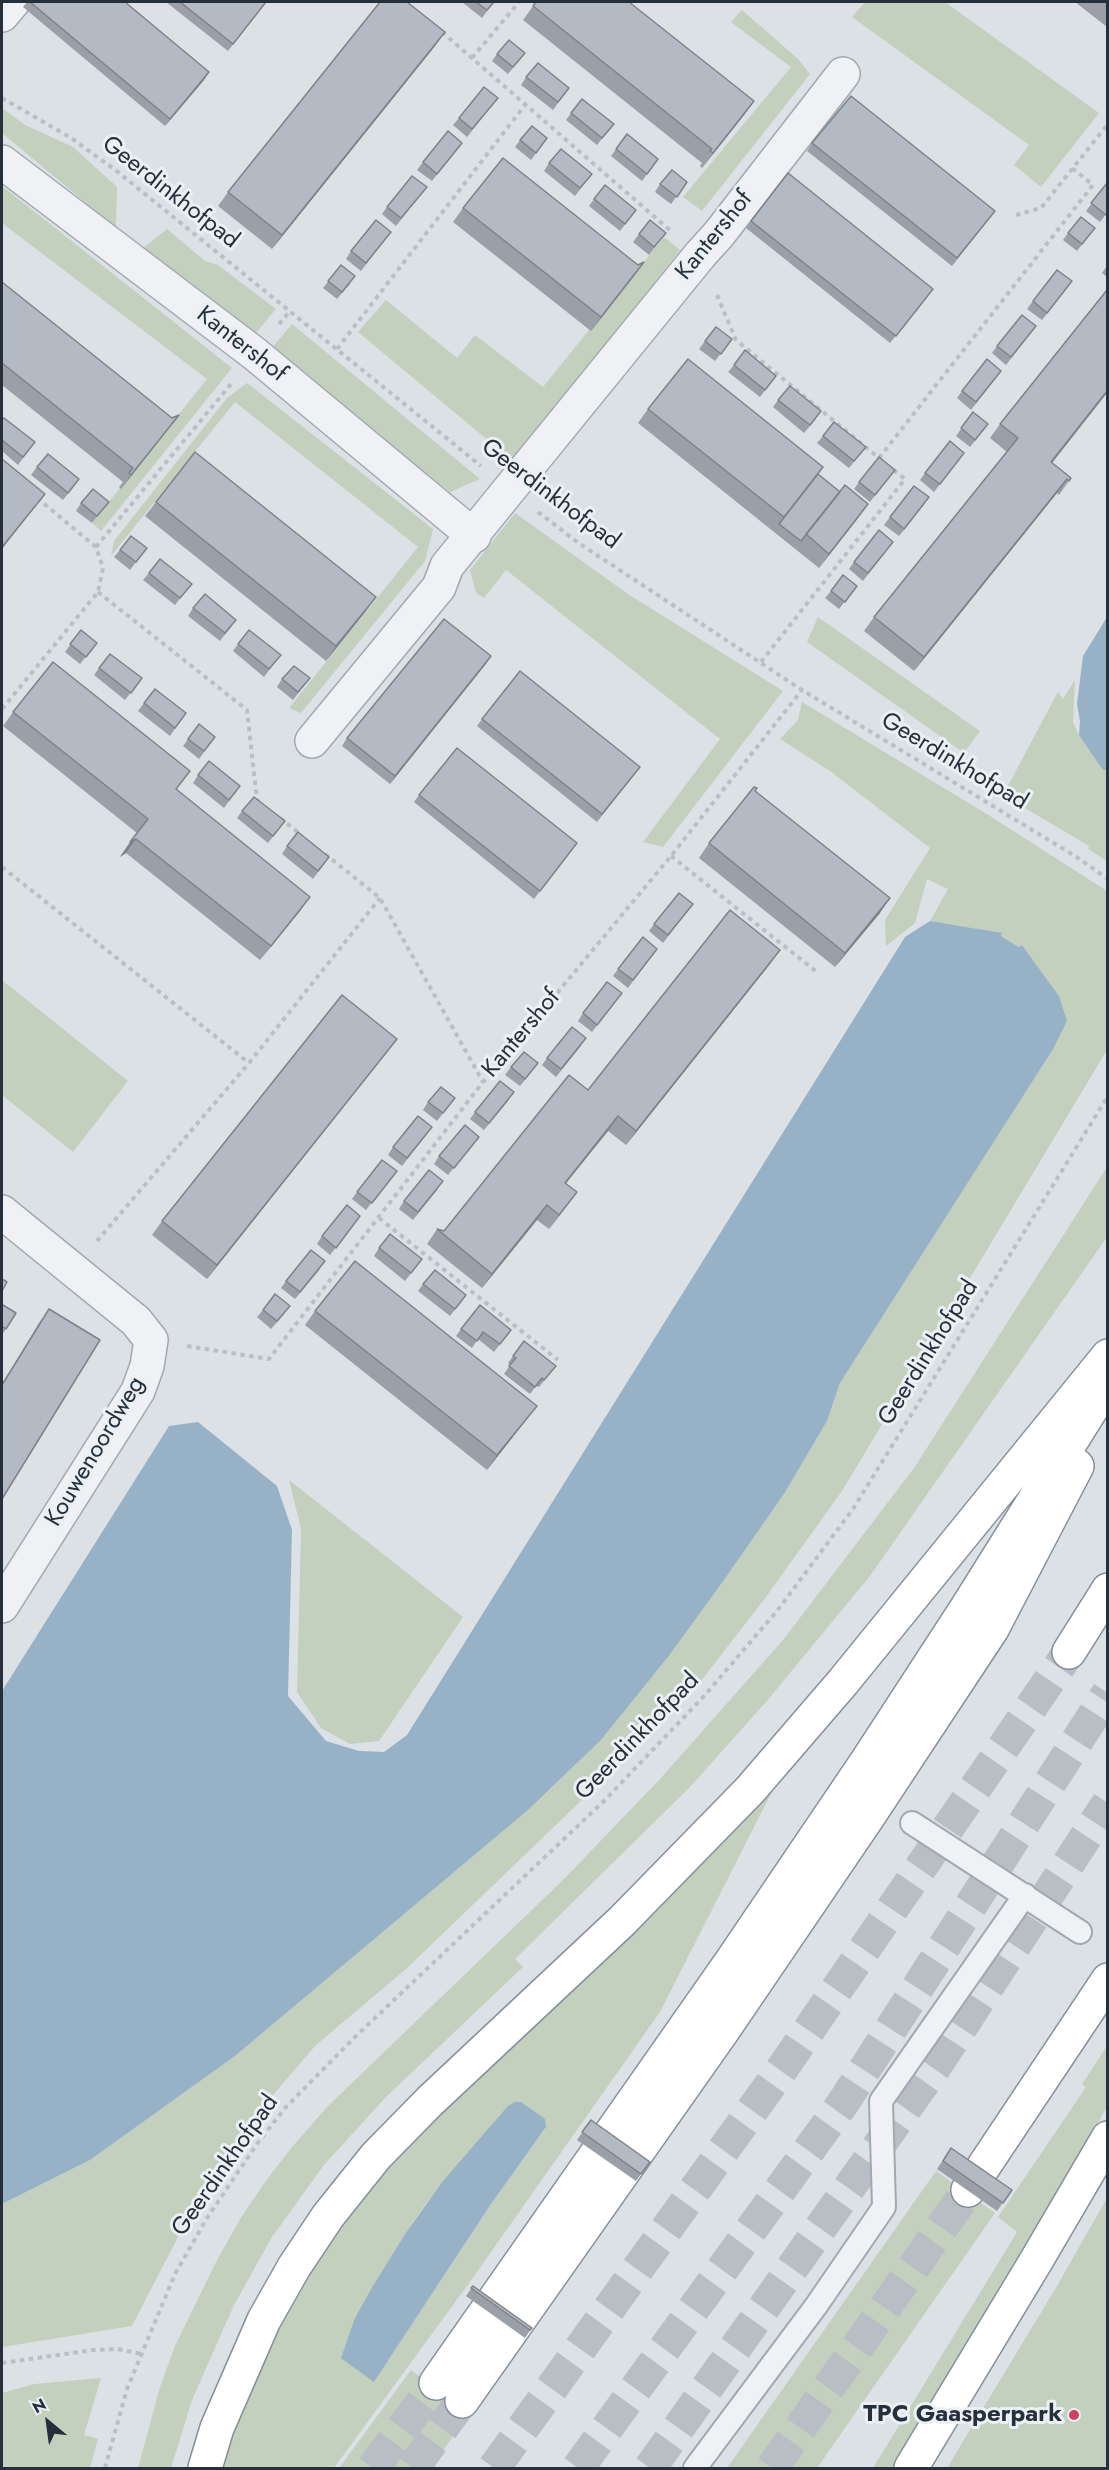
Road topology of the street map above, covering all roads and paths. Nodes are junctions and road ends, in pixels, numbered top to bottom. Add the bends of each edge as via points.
1 (13, 2) edge
2 (519, 2) edge
3 (2, 15) edge
4 (438, 30) edge
5 (472, 58) junction
6 (843, 74) dead end
7 (2, 98) edge
8 (525, 105) junction
9 (1107, 124) edge
10 (2, 162) edge
11 (1072, 168) junction
12 (1016, 215) dead end
13 (699, 255) junction
14 (290, 311) junction
15 (336, 349) junction
16 (255, 354) junction
17 (879, 458) junction
18 (510, 489) junction
19 (36, 496) edge
20 (474, 536) junction
21 (96, 547) junction
22 (98, 592) junction
23 (760, 662) junction
24 (802, 690) junction
25 (2, 709) edge
26 (312, 741) dead end
27 (266, 807) edge
28 (275, 814) edge
29 (301, 835) edge
30 (319, 849) edge
31 (671, 856) junction
32 (2, 867) edge
33 (1107, 879) edge
34 (380, 898) junction
35 (818, 973) dead end
36 (249, 1063) junction
37 (483, 1082) junction
38 (1107, 1096) edge
39 (2, 1212) edge
40 (380, 1218) junction
41 (73, 1269) junction
42 (151, 1340) junction
43 (1107, 1356) edge
44 (558, 1360) dead end
45 (1107, 1383) edge
46 (1107, 1409) edge
47 (1107, 1590) edge
48 (2, 1606) edge
49 (1069, 1652) tunnel mouth
50 (912, 1823) dead end
51 (1025, 1895) junction
52 (1080, 1932) dead end
53 (1107, 1980) edge
54 (1107, 2138) edge
55 (968, 2190) tunnel mouth
56 (142, 2354) junction
57 (2, 2363) edge
58 (436, 2382) tunnel mouth
59 (462, 2401) tunnel mouth
60 (105, 2469) edge
61 (205, 2469) edge
62 (695, 2469) edge
63 (911, 2469) edge

1 - 3 street
2 - 5 path
4 - 5 path
5 - 8 path
6 - 13 street, Kantershof
7 - 14 path, Geerdinkhofpad via 106,163
8 - 13 path
8 - 15 path
9 - 11 path
10 - 16 street, Kantershof
11 - 12 path via 1041,208
11 - 17 path via 1093,185
13 - 17 path via 736,340
13 - 18 street, Kantershof
14 - 15 path, Geerdinkhofpad
14 - 16 path
15 - 18 path, Geerdinkhofpad
16 - 20 street, Kantershof
16 - 21 path
17 - 23 path via 904,479
18 - 20 street, Kantershof
18 - 23 path, Geerdinkhofpad via 580,544
19 - 21 path
20 - 26 street, Kantershof via 447,566 439,587
21 - 22 path via 103,568
22 - 25 path
22 - 27 path via 247,710 257,800
23 - 24 path, Geerdinkhofpad
24 - 31 path, Kantershof
24 - 33 path, Geerdinkhofpad
28 - 29 path
30 - 34 path
31 - 35 path
31 - 37 path, Kantershof
32 - 36 path
34 - 36 path
34 - 37 path
36 - 41 path
37 - 40 path, Kantershof
38 - 56 path, Geerdinkhofpad via 853,1509 777,1611 705,1695 604,1800 285,2108 207,2218 175,2274
39 - 41 street
40 - 42 path, Kantershof via 269,1359
40 - 44 path
41 - 42 street via 136,1321
42 - 48 street, Kouwenoordweg via 138,1391
43 - 61 highway via 843,1682 750,1790 622,1921 376,2156 328,2216 264,2320 217,2428
45 - 58 highway via 867,1761
46 - 59 highway via 992,1629 731,2020
47 - 49 highway
50 - 51 lane
51 - 52 lane
51 - 62 lane via 881,2101 884,2207
53 - 55 highway
54 - 63 highway
56 - 57 path via 118,2349 93,2350
56 - 60 path, Geerdinkhofpad via 127,2389

